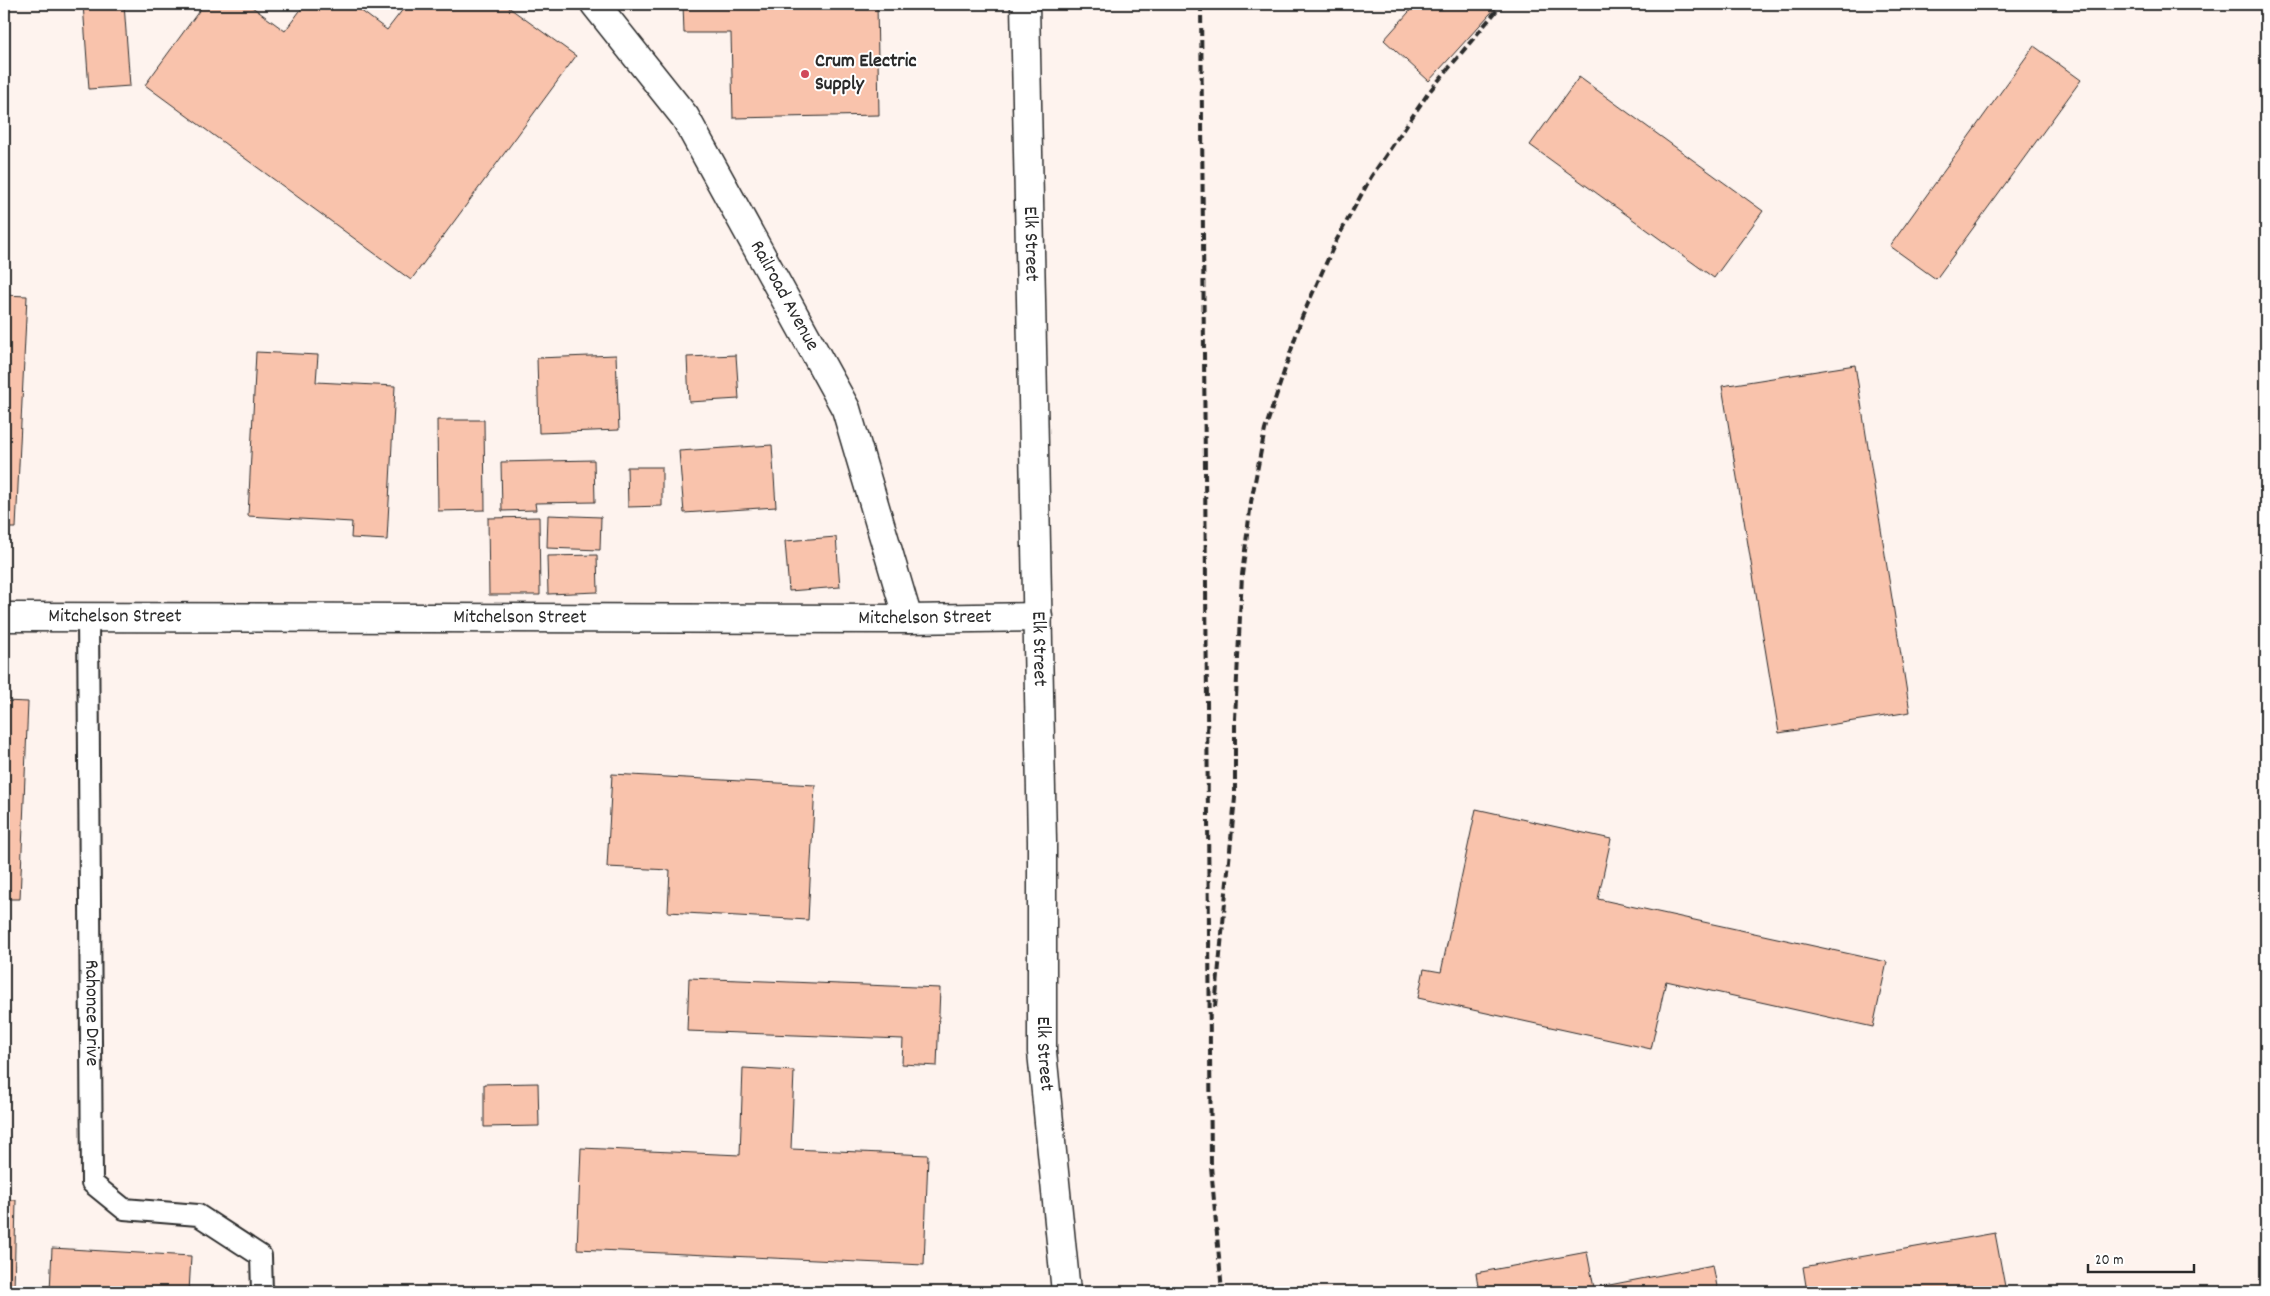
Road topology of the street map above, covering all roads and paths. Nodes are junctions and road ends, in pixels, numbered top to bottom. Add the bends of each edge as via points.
1 (595, 4) edge
2 (1025, 4) edge
3 (4, 617) edge
4 (88, 617) junction
5 (1038, 617) junction
6 (908, 619) junction
7 (262, 1292) edge
8 (1066, 1292) edge

1 - 6 street, Railroad Avenue via 685,117 846,409
2 - 5 street, Elk Street
3 - 4 street, Mitchelson Street
4 - 6 street, Mitchelson Street
4 - 7 lane, Rahonce Drive via 92,1183 124,1209 198,1215 261,1256
5 - 6 street, Mitchelson Street
5 - 8 street, Elk Street via 1042,1052

